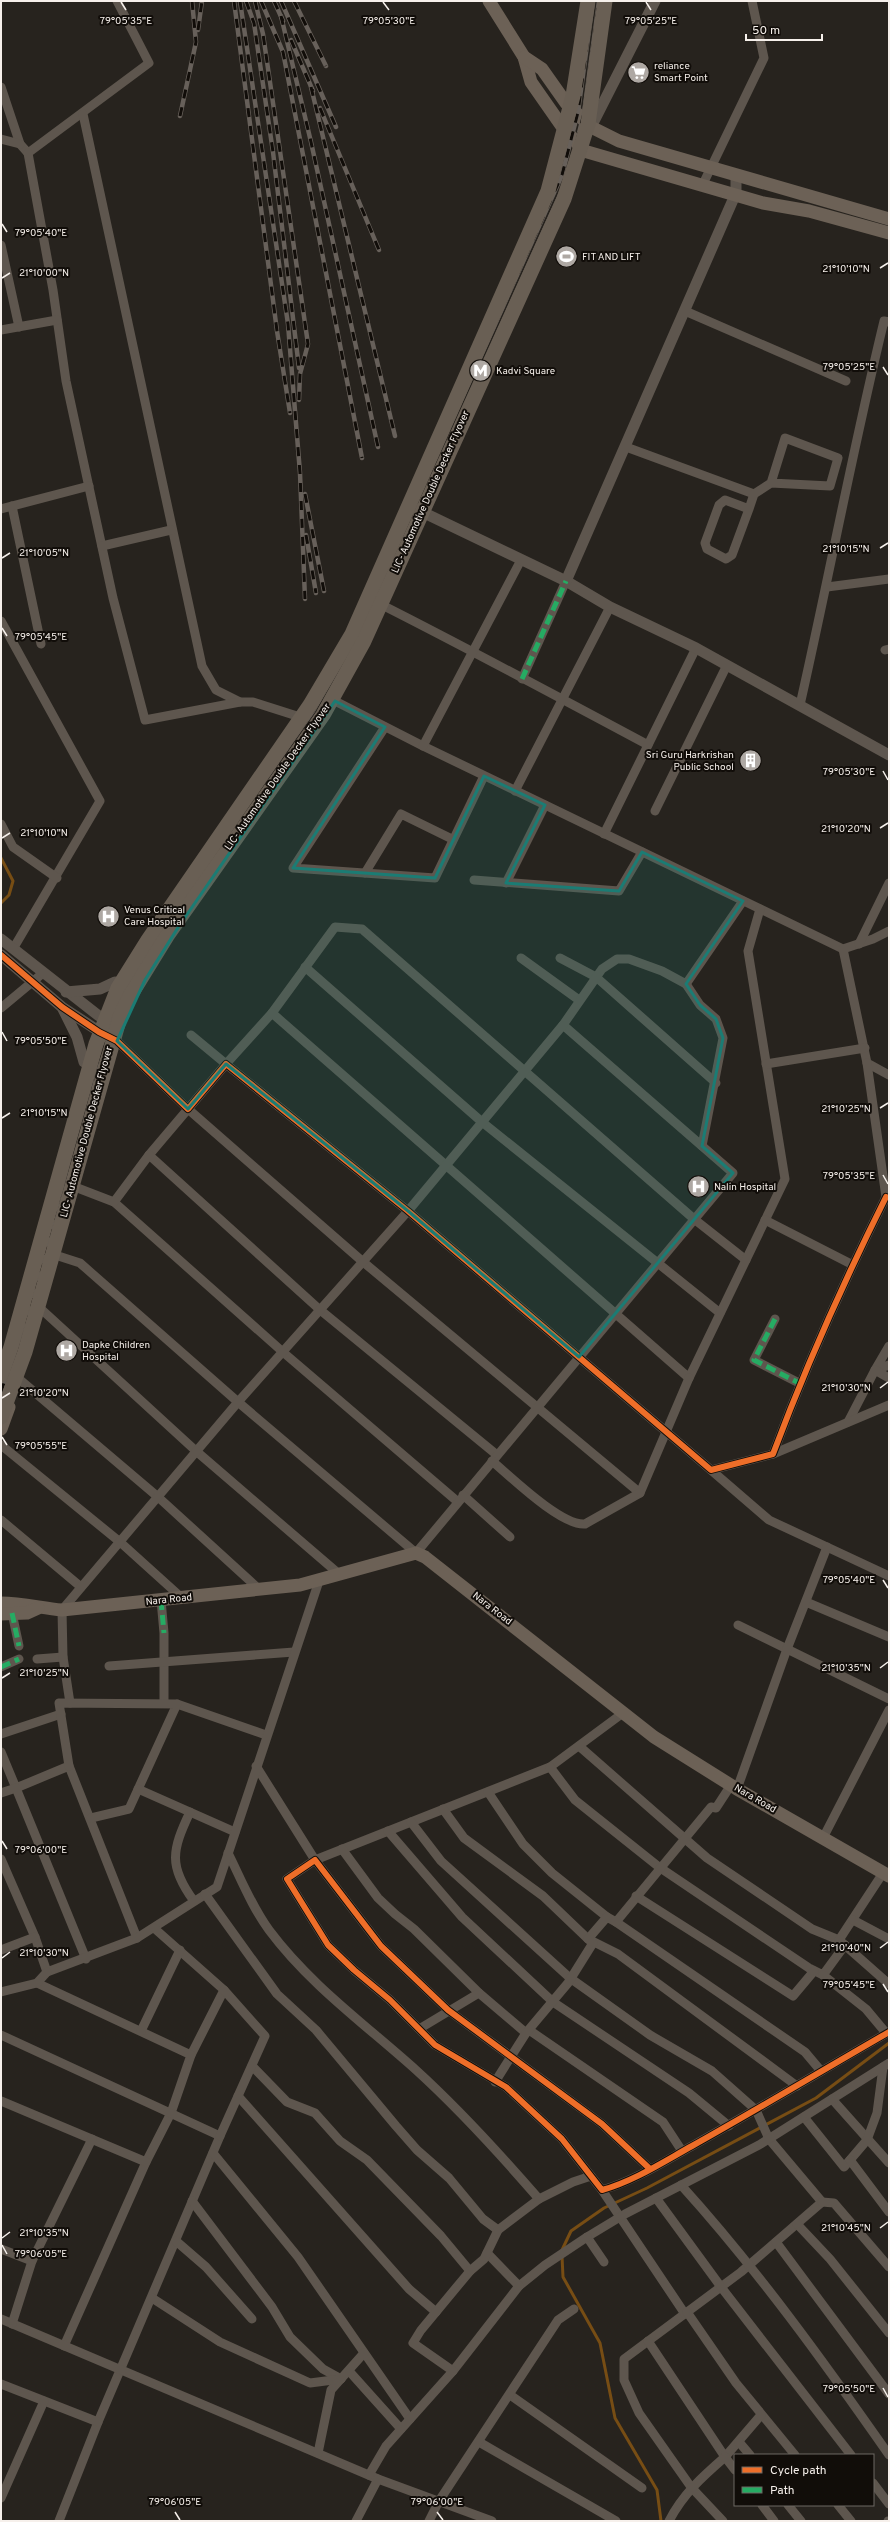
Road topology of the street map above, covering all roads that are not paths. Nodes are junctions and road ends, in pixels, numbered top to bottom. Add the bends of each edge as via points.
1 (117, 1) edge
2 (489, 1) edge
3 (582, 1) edge
4 (588, 1) edge
5 (605, 1) edge
6 (610, 1) edge
7 (655, 1) edge
8 (752, 1) edge
9 (524, 57) junction
10 (1, 87) edge
11 (566, 103) junction
12 (83, 114) junction
13 (561, 125) junction
14 (591, 127) junction
15 (1, 139) edge
16 (20, 144) junction
17 (584, 151) junction
18 (28, 153) junction
19 (710, 168) junction
20 (736, 176) junction
21 (703, 184) junction
22 (736, 193) junction
23 (889, 218) edge
24 (889, 232) edge
25 (1, 245) edge
26 (685, 311) junction
27 (57, 320) junction
28 (889, 322) edge
29 (19, 327) junction
30 (1, 330) edge
31 (846, 381) dead end
32 (626, 447) junction
33 (771, 483) junction
34 (89, 486) junction
35 (754, 494) junction
36 (403, 504) junction
37 (12, 506) junction
38 (1, 509) edge
39 (749, 509) junction
40 (426, 514) junction
41 (171, 530) junction
42 (102, 546) junction
43 (521, 560) junction
44 (889, 579) edge
45 (566, 581) junction
46 (827, 587) junction
47 (384, 606) junction
48 (610, 607) junction
49 (1, 621) edge
50 (41, 644) dead end
51 (696, 648) junction
52 (474, 652) junction
53 (727, 665) junction
54 (522, 680) junction
55 (561, 699) junction
56 (335, 701) junction
57 (240, 702) junction
58 (800, 705) junction
59 (297, 716) junction
60 (384, 727) junction
61 (648, 745) junction
62 (423, 746) junction
63 (889, 755) edge
64 (484, 776) junction
65 (515, 791) junction
66 (545, 805) junction
67 (655, 811) dead end
68 (1, 824) edge
69 (604, 834) junction
70 (452, 838) junction
71 (642, 852) junction
72 (365, 873) junction
73 (57, 878) junction
74 (474, 880) dead end
75 (506, 883) junction
76 (889, 884) edge
77 (743, 901) junction
78 (760, 909) junction
79 (889, 931) edge
80 (1, 939) edge
81 (859, 944) junction
82 (14, 949) junction
83 (843, 949) junction
84 (1, 955) edge
85 (521, 958) dead end
86 (560, 958) dead end
87 (305, 967) junction
88 (43, 973) junction
89 (596, 977) junction
90 (31, 982) junction
91 (115, 982) junction
92 (686, 984) junction
93 (66, 992) junction
94 (579, 1000) junction
95 (62, 1007) junction
96 (1, 1008) edge
97 (272, 1013) junction
98 (99, 1016) junction
99 (563, 1025) junction
100 (122, 1026) junction
101 (94, 1029) junction
102 (191, 1035) dead end
103 (117, 1041) junction
104 (865, 1048) junction
105 (84, 1062) junction
106 (867, 1063) junction
107 (226, 1064) junction
108 (766, 1064) junction
109 (524, 1070) junction
110 (889, 1075) edge
111 (716, 1082) junction
112 (188, 1109) junction
113 (482, 1122) junction
114 (702, 1146) junction
115 (150, 1155) junction
116 (444, 1166) junction
117 (76, 1187) junction
118 (888, 1197) edge
119 (114, 1202) junction
120 (408, 1211) junction
121 (694, 1219) junction
122 (765, 1220) junction
123 (32, 1248) junction
124 (56, 1255) junction
125 (746, 1260) junction
126 (362, 1261) junction
127 (657, 1263) junction
128 (852, 1265) junction
129 (41, 1309) junction
130 (319, 1309) junction
131 (616, 1312) junction
132 (720, 1313) junction
133 (775, 1319) dead end
134 (889, 1346) edge
135 (284, 1353) junction
136 (1, 1354) edge
137 (578, 1356) junction
138 (889, 1365) edge
139 (875, 1370) junction
140 (1, 1375) edge
141 (689, 1378) junction
142 (889, 1378) edge
143 (19, 1379) junction
144 (799, 1383) junction
145 (238, 1402) junction
146 (889, 1405) edge
147 (537, 1406) junction
148 (1, 1417) edge
149 (848, 1422) junction
150 (1, 1429) edge
151 (665, 1430) junction
152 (1, 1445) edge
153 (196, 1451) junction
154 (772, 1454) junction
155 (494, 1458) junction
156 (711, 1470) junction
157 (640, 1493) junction
158 (158, 1496) junction
159 (461, 1499) junction
160 (1, 1520) edge
161 (510, 1537) dead end
162 (120, 1542) junction
163 (827, 1547) junction
164 (416, 1553) junction
165 (339, 1574) junction
166 (889, 1576) edge
167 (319, 1581) junction
168 (81, 1588) junction
169 (260, 1590) junction
170 (182, 1598) junction
171 (161, 1600) junction
172 (806, 1602) junction
173 (62, 1610) junction
174 (4, 1612) edge
175 (738, 1625) dead end
176 (889, 1637) edge
177 (19, 1646) dead end
178 (787, 1649) junction
179 (294, 1652) junction
180 (63, 1657) junction
181 (19, 1659) dead end
182 (37, 1659) dead end
183 (163, 1662) junction
184 (109, 1666) dead end
185 (1, 1667) edge
186 (889, 1699) edge
187 (70, 1703) junction
188 (164, 1703) junction
189 (177, 1704) junction
190 (889, 1710) edge
191 (623, 1713) junction
192 (61, 1714) junction
193 (1, 1734) edge
194 (266, 1735) junction
195 (579, 1746) junction
196 (1, 1752) edge
197 (69, 1766) junction
198 (256, 1766) junction
199 (550, 1767) junction
200 (734, 1787) junction
201 (16, 1788) junction
202 (138, 1789) junction
203 (488, 1792) junction
204 (1, 1793) edge
205 (443, 1809) junction
206 (190, 1812) junction
207 (91, 1818) junction
208 (411, 1822) junction
209 (388, 1831) junction
210 (235, 1832) junction
211 (823, 1838) junction
212 (683, 1839) junction
213 (342, 1849) junction
214 (228, 1853) junction
215 (315, 1860) junction
216 (2, 1862) edge
217 (659, 1867) junction
218 (886, 1874) edge
219 (205, 1894) junction
220 (636, 1896) junction
221 (194, 1901) junction
222 (607, 1917) junction
223 (853, 1920) junction
224 (616, 1922) junction
225 (154, 1928) junction
226 (35, 1937) junction
227 (137, 1938) junction
228 (588, 1939) junction
229 (889, 1939) edge
230 (842, 1942) junction
231 (1, 1950) edge
232 (180, 1950) junction
233 (86, 1959) junction
234 (814, 1971) junction
235 (47, 1972) junction
236 (823, 1975) junction
237 (570, 1978) junction
238 (36, 1983) junction
239 (889, 1984) edge
240 (224, 1990) junction
241 (1, 1992) edge
242 (479, 1993) junction
243 (553, 2002) junction
244 (448, 2010) junction
245 (419, 2029) junction
246 (141, 2031) junction
247 (527, 2032) junction
248 (888, 2032) edge
249 (1, 2035) edge
250 (191, 2055) junction
251 (511, 2057) junction
252 (886, 2065) edge
253 (252, 2066) junction
254 (821, 2071) junction
255 (495, 2082) junction
256 (797, 2086) junction
257 (238, 2096) junction
258 (832, 2100) junction
259 (2, 2104) edge
260 (756, 2110) junction
261 (171, 2113) junction
262 (804, 2117) junction
263 (729, 2126) junction
264 (220, 2136) junction
265 (92, 2139) junction
266 (769, 2139) junction
267 (867, 2140) junction
268 (682, 2151) junction
269 (213, 2152) junction
270 (850, 2160) junction
271 (146, 2162) junction
272 (889, 2162) edge
273 (650, 2169) junction
274 (592, 2176) junction
275 (681, 2185) junction
276 (602, 2190) junction
277 (656, 2198) junction
278 (539, 2199) junction
279 (192, 2201) junction
280 (822, 2202) junction
281 (889, 2212) edge
282 (619, 2217) junction
283 (797, 2224) junction
284 (498, 2230) junction
285 (587, 2237) junction
286 (176, 2241) junction
287 (776, 2242) junction
288 (1, 2249) edge
289 (487, 2253) junction
290 (32, 2262) junction
291 (604, 2262) dead end
292 (749, 2266) junction
293 (889, 2267) edge
294 (470, 2271) junction
295 (519, 2286) junction
296 (721, 2287) junction
297 (152, 2298) junction
298 (574, 2309) dead end
299 (436, 2312) junction
300 (686, 2313) junction
301 (1, 2319) edge
302 (252, 2319) dead end
303 (12, 2324) junction
304 (889, 2333) edge
305 (648, 2341) junction
306 (64, 2346) junction
307 (364, 2353) junction
308 (122, 2370) junction
309 (349, 2371) junction
310 (453, 2371) junction
311 (341, 2379) junction
312 (2, 2388) edge
313 (889, 2394) edge
314 (510, 2395) junction
315 (44, 2401) junction
316 (761, 2415) junction
317 (410, 2419) junction
318 (98, 2422) junction
319 (401, 2429) junction
320 (479, 2442) junction
321 (739, 2442) junction
322 (318, 2453) junction
323 (749, 2454) edge
324 (794, 2454) edge
325 (850, 2454) edge
326 (889, 2454) edge
327 (725, 2458) junction
328 (734, 2469) edge
329 (369, 2475) junction
330 (378, 2479) junction
331 (874, 2484) edge
332 (692, 2487) junction
333 (642, 2488) dead end
334 (1, 2498) edge
335 (439, 2501) junction
336 (889, 2504) edge
337 (763, 2506) edge
338 (789, 2506) edge
339 (839, 2506) edge
340 (59, 2521) edge
341 (356, 2521) edge
342 (429, 2521) edge
343 (492, 2521) edge
344 (616, 2521) edge
345 (669, 2521) edge
346 (723, 2521) edge
347 (774, 2521) edge
348 (802, 2521) edge
349 (851, 2521) edge

1 - 12 street via 149,63
2 - 9 main road
3 - 11 main road
4 - 140 main road, LIC- Automotive Double Decker Flyover, bridge via 573,96 548,191 352,634 310,705 148,940 112,1001 96,1044 24,1303
5 - 148 main road, LIC- Automotive Double Decker Flyover, bridge via 588,124 564,199 364,641 323,715 167,936 120,1017 25,1352
6 - 14 main road
7 - 14 street
8 - 19 street via 764,58
9 - 11 main road via 542,69
9 - 13 main road via 531,82
10 - 16 street
11 - 13 main road
11 - 14 main road
12 - 18 street
12 - 41 street
13 - 17 main road
13 - 36 main road via 543,190
14 - 17 main road
14 - 19 main road via 619,141
15 - 16 street
16 - 18 street
17 - 21 main road
17 - 40 main road via 569,202
18 - 27 street
19 - 20 main road
19 - 21 street
20 - 22 street
20 - 23 main road
21 - 22 main road
22 - 24 main road via 763,203
22 - 26 street
25 - 29 street
26 - 31 street
26 - 32 street
27 - 29 street
27 - 34 street via 66,382
28 - 46 street via 884,321 869,384
29 - 30 street
32 - 35 street
32 - 45 street
33 - 33 street via 785,438 838,458 830,486
33 - 35 street
34 - 37 street
34 - 42 street
35 - 39 street
36 - 40 street
36 - 59 main road via 347,633
37 - 38 street
37 - 50 street
39 - 39 street via 722,501 705,543 707,549 726,559 732,555
40 - 43 street
40 - 47 main road
41 - 42 street
41 - 57 street via 202,666 216,690
42 - 57 street via 146,720
43 - 45 street
43 - 52 street
44 - 46 street
45 - 48 street
45 - 54 street
46 - 58 street
47 - 52 street
47 - 56 main road via 367,644
48 - 51 street
48 - 55 street
49 - 73 street via 100,802
51 - 53 street
51 - 61 street
52 - 54 street
52 - 62 street
53 - 58 street
53 - 67 street
54 - 55 street
55 - 61 street
55 - 65 street
56 - 60 street
56 - 100 main road via 326,718 179,926 145,980
57 - 59 street via 253,702
58 - 63 street
59 - 91 main road
60 - 62 street
60 - 72 street via 293,868
61 - 69 street
62 - 64 street
64 - 65 street
64 - 70 street
65 - 66 street
66 - 69 street
66 - 75 street
68 - 73 street via 13,847
69 - 71 street
70 - 72 street via 435,878
70 - 72 street via 400,814
71 - 75 street via 619,890
71 - 77 street
73 - 82 street
74 - 75 street
76 - 81 street
77 - 78 street
77 - 92 street
78 - 83 street
78 - 108 street via 748,951
79 - 81 street
80 - 82 street
81 - 83 street
82 - 88 street
83 - 104 street
84 - 90 street
85 - 94 street
86 - 89 street
87 - 97 street
87 - 109 street via 335,927 362,929
87 - 113 street
88 - 90 street
88 - 93 street
89 - 92 street via 602,969 617,959 629,959 662,971
89 - 94 street
89 - 111 street
90 - 95 street
90 - 96 street
91 - 93 street via 100,989
91 - 98 main road
92 - 111 street via 700,1005 716,1019 723,1038
93 - 98 street
94 - 99 street
95 - 101 street
95 - 105 street via 77,1037
97 - 107 street
97 - 116 street
98 - 100 street
98 - 101 main road
99 - 109 street
99 - 114 street
100 - 103 main road
101 - 103 street
101 - 105 main road
102 - 107 street
103 - 112 street
103 - 117 main road
104 - 106 street
104 - 108 street
105 - 123 main road
106 - 110 street
106 - 118 street
107 - 112 street
107 - 120 street
108 - 122 street via 785,1180
109 - 113 street
109 - 121 street
111 - 114 street
112 - 115 street
112 - 126 street
113 - 116 street
113 - 127 street
114 - 121 street via 733,1173
115 - 119 street
115 - 130 street
116 - 120 street
116 - 131 street
117 - 119 street
117 - 124 main road
118 - 128 street
119 - 135 street
120 - 126 street
120 - 137 street
121 - 125 street
121 - 127 street
122 - 125 street
122 - 128 street
123 - 124 street
123 - 136 main road
124 - 129 main road
124 - 145 street via 80,1263
125 - 132 street
126 - 130 street
126 - 147 street
127 - 131 street
127 - 132 street
128 - 144 street
129 - 143 main road
129 - 153 street
130 - 135 street
130 - 155 street
131 - 137 street
131 - 141 street
132 - 141 street
133 - 144 street via 754,1360
134 - 139 street
135 - 145 street
135 - 159 street
137 - 147 street
137 - 151 street
138 - 139 street
139 - 142 street
139 - 149 street
141 - 151 street
143 - 150 main road
143 - 158 street
144 - 154 street
145 - 153 street
145 - 164 street
146 - 149 street
147 - 155 street
147 - 157 street
149 - 154 street
151 - 156 street
151 - 157 street
152 - 162 street
153 - 158 street
153 - 165 street
154 - 156 street
155 - 157 street via 553,1512 578,1525 585,1524
155 - 159 street
156 - 163 street via 769,1520
158 - 162 street
158 - 169 street
159 - 161 street
159 - 164 street
160 - 168 street
162 - 168 street
162 - 170 street
163 - 166 street
163 - 172 street
164 - 165 main road, Nara Road
164 - 191 main road, Nara Road via 425,1557
165 - 167 main road, Nara Road
167 - 169 main road, Nara Road
167 - 179 street
168 - 173 street
169 - 170 main road, Nara Road
170 - 171 main road, Nara Road
171 - 173 main road, Nara Road
171 - 183 street
172 - 176 street
172 - 178 street
173 - 174 main road, Nara Road via 38,1608 27,1613
173 - 180 street
174 - 177 street
175 - 178 street
178 - 186 street
178 - 200 street
179 - 183 street
179 - 194 street
180 - 182 street
180 - 187 street
181 - 185 street
183 - 184 street
183 - 188 street
187 - 188 street
187 - 192 street via 59,1703
188 - 189 street
189 - 194 street
189 - 202 street
190 - 211 street
191 - 195 street
191 - 200 main road, Nara Road via 654,1737
192 - 193 street
192 - 197 street
194 - 198 street
195 - 199 street
195 - 212 street
196 - 201 street
197 - 201 street
197 - 207 street
198 - 210 street
198 - 215 street
199 - 203 street
199 - 217 street via 574,1800
200 - 211 main road, Nara Road
200 - 212 street via 716,1808 711,1807
201 - 204 street
201 - 233 street
202 - 206 street
202 - 207 street via 129,1809
203 - 205 street
203 - 222 street via 523,1844 552,1873
205 - 208 street
205 - 228 street via 464,1838 543,1896
206 - 210 street
206 - 221 street via 174,1852 177,1873
207 - 227 street
208 - 209 street
208 - 237 street via 441,1861
209 - 213 street
209 - 243 street via 462,1917
210 - 214 street
211 - 218 main road, Nara Road
212 - 217 street
212 - 230 street via 812,1929
213 - 215 street
213 - 242 street via 378,1898
214 - 219 street via 217,1886
214 - 278 street via 269,1930 310,1976 349,2014 460,2111
215 - 244 street via 381,1946
215 - 245 street via 287,1879 302,1906 328,1945
216 - 226 street
217 - 220 street
217 - 234 street via 755,1934
218 - 223 street
219 - 221 street
219 - 284 street via 277,1994 316,2030 417,2150 449,2178 483,2219
220 - 224 street
220 - 234 street via 793,1996
221 - 225 street
222 - 224 street
222 - 228 street
223 - 229 street
223 - 230 street
224 - 254 street via 805,2052
225 - 227 street
225 - 232 street
226 - 231 street
226 - 235 street
227 - 233 street
228 - 237 street via 593,1943
228 - 256 street via 618,1954
230 - 236 street
230 - 239 street
232 - 240 street
232 - 246 street
233 - 235 street
234 - 236 street
235 - 238 street
236 - 248 street via 866,2009
237 - 243 street
237 - 260 street via 650,2035 712,2071
238 - 241 street
238 - 246 street
240 - 250 street
240 - 253 street via 265,2036
242 - 244 street
242 - 247 street
243 - 247 street
243 - 263 street via 689,2094
244 - 245 street
244 - 251 street
245 - 255 street via 435,2045
246 - 250 street
247 - 251 street
247 - 268 street via 663,2122
248 - 254 street
249 - 261 street
250 - 261 street
251 - 255 street
251 - 273 street via 602,2124
252 - 258 street
252 - 267 street via 877,2113
253 - 257 street
253 - 294 street via 286,2102 315,2113 340,2141 367,2160 441,2236
254 - 256 street
255 - 274 street via 506,2087 562,2139
256 - 260 street
257 - 264 street
257 - 299 street via 409,2289
258 - 262 street
258 - 267 street
259 - 265 street
260 - 263 street
260 - 266 street
261 - 264 street
261 - 271 street
262 - 266 street
262 - 270 street via 844,2167
263 - 268 street
264 - 269 street
265 - 271 street
265 - 290 street
266 - 275 street
266 - 280 street
267 - 270 street
267 - 272 street
268 - 273 street
269 - 279 street
269 - 307 street via 279,2230
270 - 281 street
271 - 306 street
273 - 276 street via 620,2185
274 - 276 street
274 - 278 street via 573,2182
275 - 277 street
275 - 292 street
276 - 282 street
277 - 282 street
277 - 296 street
278 - 284 street
279 - 286 street
279 - 311 street via 268,2301 290,2337 323,2369
280 - 283 street
280 - 293 street via 834,2203
282 - 285 street
282 - 300 street
283 - 287 street
283 - 304 street via 830,2259
284 - 289 street
285 - 291 street
285 - 295 street
286 - 297 street
286 - 302 street via 206,2266
287 - 292 street
287 - 313 street
288 - 290 street
289 - 294 street
289 - 295 street
290 - 303 street
292 - 296 street
292 - 326 street
294 - 299 street
295 - 310 street
296 - 300 street
296 - 325 street
297 - 308 street
297 - 311 street via 220,2342 310,2383
298 - 314 street via 558,2320
299 - 310 street via 413,2343
300 - 305 street
300 - 316 street
301 - 303 street
303 - 306 street
305 - 327 street
305 - 332 street via 624,2359 624,2380 640,2413
306 - 308 street
307 - 309 street
307 - 317 street
308 - 318 street
308 - 322 street
309 - 311 street
309 - 319 street
310 - 317 street
311 - 322 street via 331,2390
312 - 315 street
314 - 320 street
314 - 333 street
315 - 318 street
315 - 334 street
316 - 321 street
316 - 324 street
317 - 319 street
318 - 340 street
319 - 329 street via 386,2446
320 - 335 street
320 - 344 street
321 - 323 street
321 - 327 street
322 - 329 street
327 - 328 street
327 - 332 street
329 - 330 street
330 - 335 street
330 - 341 street
331 - 336 street
332 - 345 street via 680,2501
332 - 346 street
335 - 342 street
335 - 343 street
337 - 347 street
338 - 348 street
339 - 349 street

